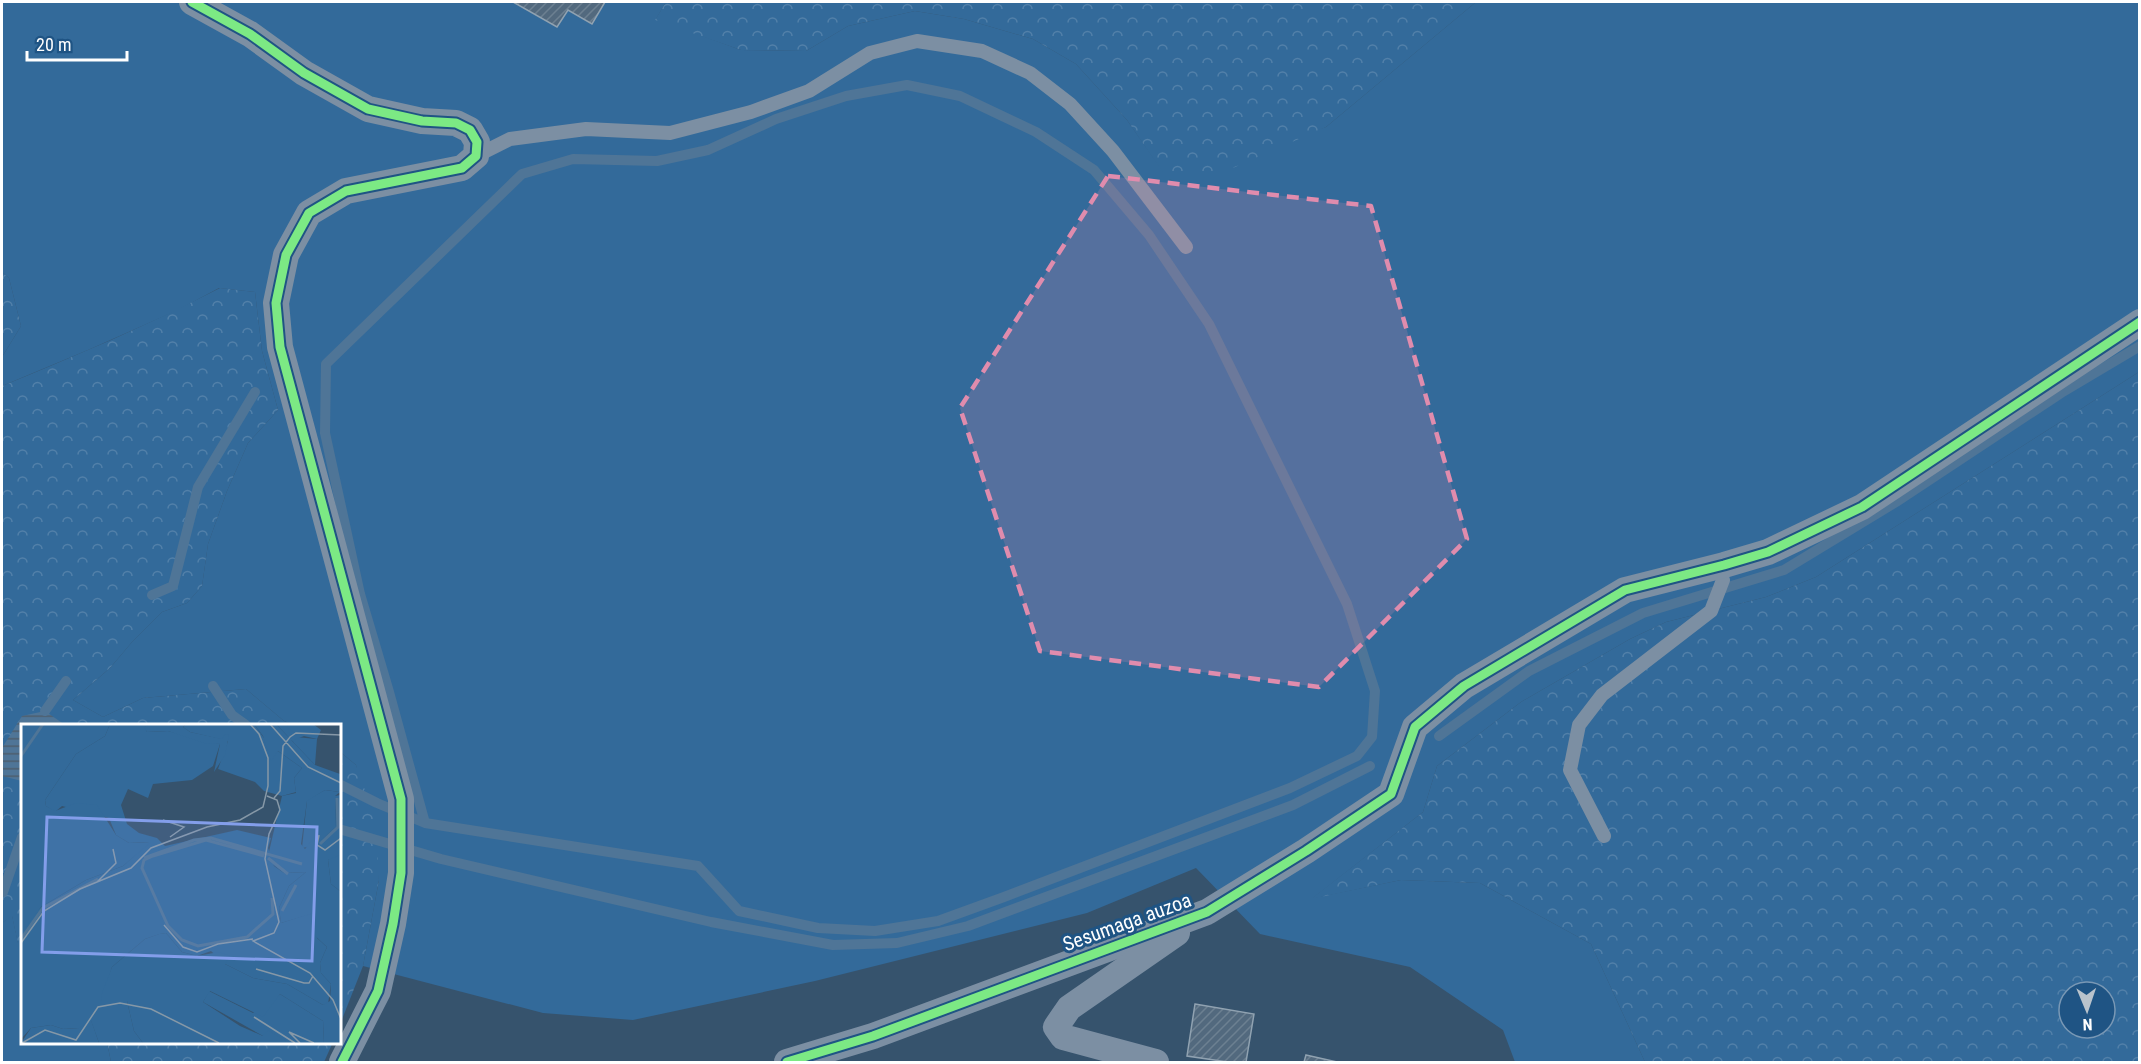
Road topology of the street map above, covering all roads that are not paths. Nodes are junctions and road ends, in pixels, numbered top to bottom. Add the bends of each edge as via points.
1 (192, 2) edge
2 (476, 156) junction
3 (1186, 247) dead end
4 (2139, 322) edge
5 (1723, 573) junction
6 (1604, 836) dead end
7 (1207, 912) junction
8 (342, 1062) edge
9 (787, 1062) edge
10 (1156, 1062) edge

1 - 2 street via 250,33 304,73 368,109 422,121 456,123 470,130 477,142
2 - 3 lane via 510,139 586,129 670,132 751,112 809,91 870,53 917,41 982,51 1038,79 1070,104 1113,151
2 - 8 street via 462,168 346,191 309,213 286,255 276,303 280,347 401,799 401,873 378,991
4 - 5 street via 1862,507
5 - 6 lane via 1711,611 1602,695 1579,725 1570,770
5 - 7 street, Sesumaga auzoa via 1625,590 1464,686 1415,727 1391,794
7 - 9 street, Sesumaga auzoa via 873,1036
7 - 10 street, Sesumaga auzoa via 1069,1008 1056,1027 1063,1037

